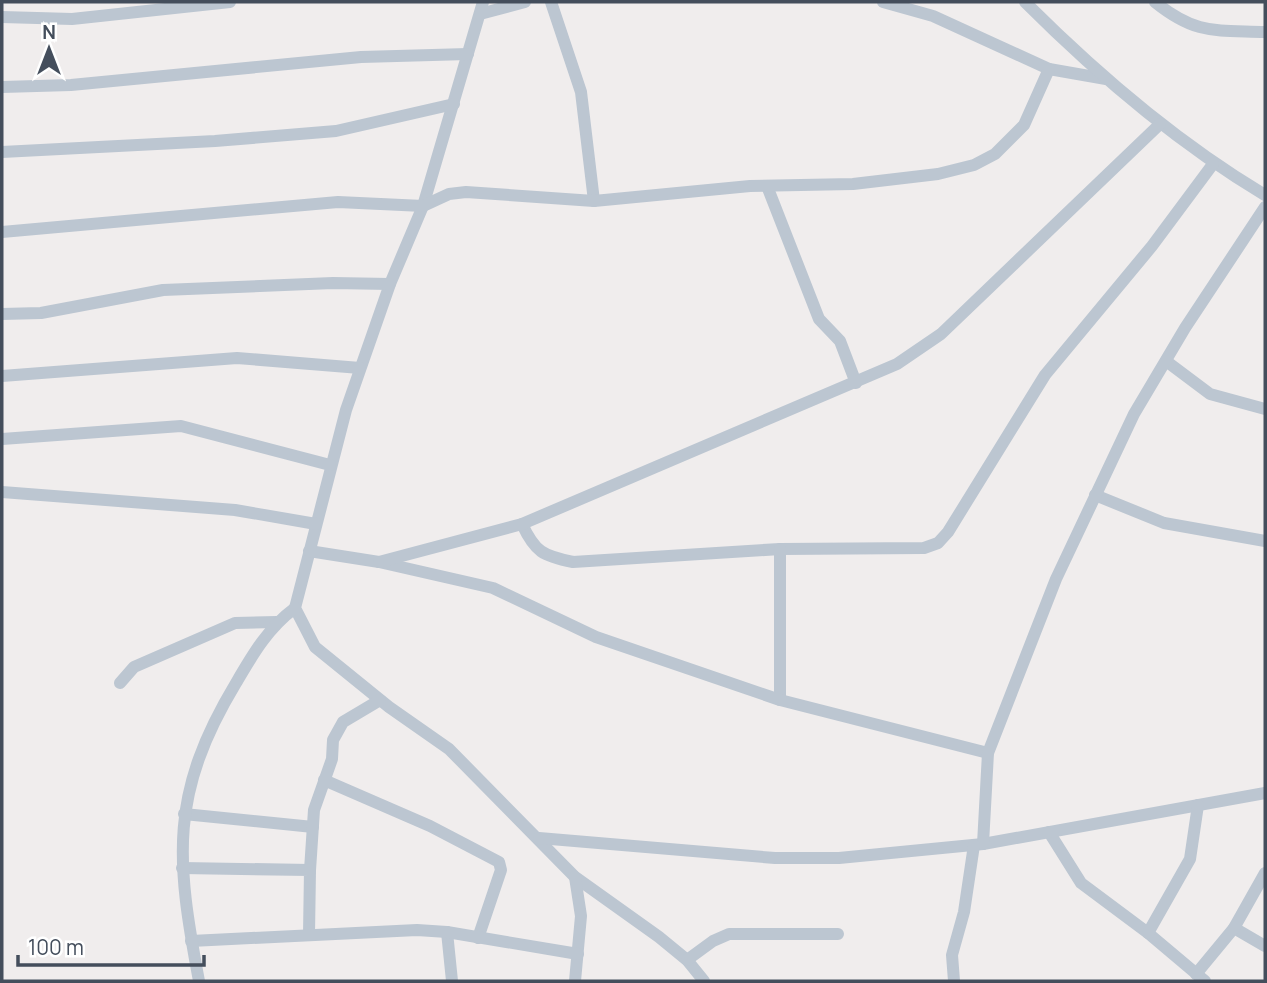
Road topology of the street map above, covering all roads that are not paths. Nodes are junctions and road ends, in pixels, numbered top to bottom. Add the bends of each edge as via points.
1 (230, 2) edge
2 (525, 2) edge
3 (551, 2) edge
4 (883, 2) edge
5 (1025, 2) edge
6 (1155, 2) edge
7 (481, 8) edge
8 (2, 17) edge
9 (1265, 32) edge
10 (468, 54) junction
11 (1049, 69) junction
12 (1109, 80) junction
13 (2, 87) edge
14 (454, 104) junction
15 (1160, 124) junction
16 (2, 152) edge
17 (1213, 164) junction
18 (767, 186) junction
19 (1265, 195) edge
20 (594, 201) junction
21 (423, 206) junction
22 (1265, 208) edge
23 (2, 232) edge
24 (390, 284) junction
25 (2, 314) edge
26 (1166, 361) junction
27 (360, 368) junction
28 (2, 376) edge
29 (856, 383) junction
30 (1265, 409) edge
31 (2, 439) edge
32 (330, 465) junction
33 (2, 492) edge
34 (1095, 495) junction
35 (316, 524) junction
36 (522, 524) junction
37 (1265, 541) edge
38 (780, 549) junction
39 (309, 551) junction
40 (379, 562) junction
41 (295, 608) junction
42 (277, 622) junction
43 (120, 682) dead end
44 (380, 700) junction
45 (780, 700) junction
46 (988, 753) junction
47 (324, 780) junction
48 (1265, 793) edge
49 (1198, 804) junction
50 (184, 814) junction
51 (313, 827) junction
52 (1049, 832) junction
53 (540, 838) junction
54 (979, 844) junction
55 (182, 868) junction
56 (310, 870) junction
57 (1265, 873) edge
58 (575, 877) junction
59 (1234, 928) junction
60 (447, 932) junction
61 (1148, 933) junction
62 (309, 934) junction
63 (838, 934) dead end
64 (478, 938) junction
65 (191, 941) junction
66 (1265, 946) edge
67 (578, 954) junction
68 (687, 960) junction
69 (1200, 977) edge
70 (199, 981) edge
71 (452, 981) edge
72 (575, 981) edge
73 (704, 981) edge
74 (954, 981) edge

1 - 8 street via 72,19
2 - 7 street
3 - 20 street via 581,92
4 - 11 street via 933,16
5 - 12 street
6 - 9 street via 1199,28
7 - 10 street
10 - 13 street via 361,57 71,85
10 - 14 street
11 - 12 street
11 - 18 street via 1024,125 995,154 974,165 907,179
12 - 15 street
14 - 16 street via 336,131
14 - 21 street
15 - 17 street
15 - 29 street via 941,334
17 - 19 street
17 - 38 street via 1045,375 938,543 902,549
18 - 20 street
18 - 29 street via 818,319 840,341
20 - 21 street via 466,192
21 - 23 street via 338,202
21 - 24 street
22 - 26 street
24 - 25 street via 163,290 41,313
24 - 27 street
26 - 30 street via 1210,394
26 - 34 street
27 - 28 street via 237,358
27 - 32 street
29 - 36 street
31 - 32 street via 181,426
32 - 35 street
33 - 35 street via 235,510
34 - 37 street via 1164,523
34 - 46 street via 1056,579
35 - 39 street
36 - 38 street via 548,557 573,562
36 - 40 street
38 - 45 street
39 - 40 street
39 - 41 street
40 - 45 street via 493,588 596,637
41 - 42 street
41 - 44 street via 315,647
42 - 43 street via 235,623 134,667
42 - 50 street via 258,645 207,733
44 - 47 street via 338,729
44 - 53 street via 449,749
45 - 46 street
46 - 54 street
47 - 51 street
47 - 64 street via 499,862 501,870
48 - 49 street
49 - 52 street
49 - 61 street via 1190,859
50 - 51 street
50 - 55 street
51 - 56 street
52 - 54 street
52 - 61 street via 1081,883
53 - 54 street via 775,858 839,858
53 - 58 street
54 - 74 street via 952,955
55 - 56 street
55 - 65 street
56 - 62 street
57 - 59 street
58 - 67 street via 581,916
58 - 68 street
59 - 66 street
59 - 69 street
60 - 62 street
60 - 64 street
60 - 71 street
61 - 69 street
62 - 65 street
63 - 68 street via 729,934
64 - 67 street
65 - 70 street
67 - 72 street
68 - 73 street

